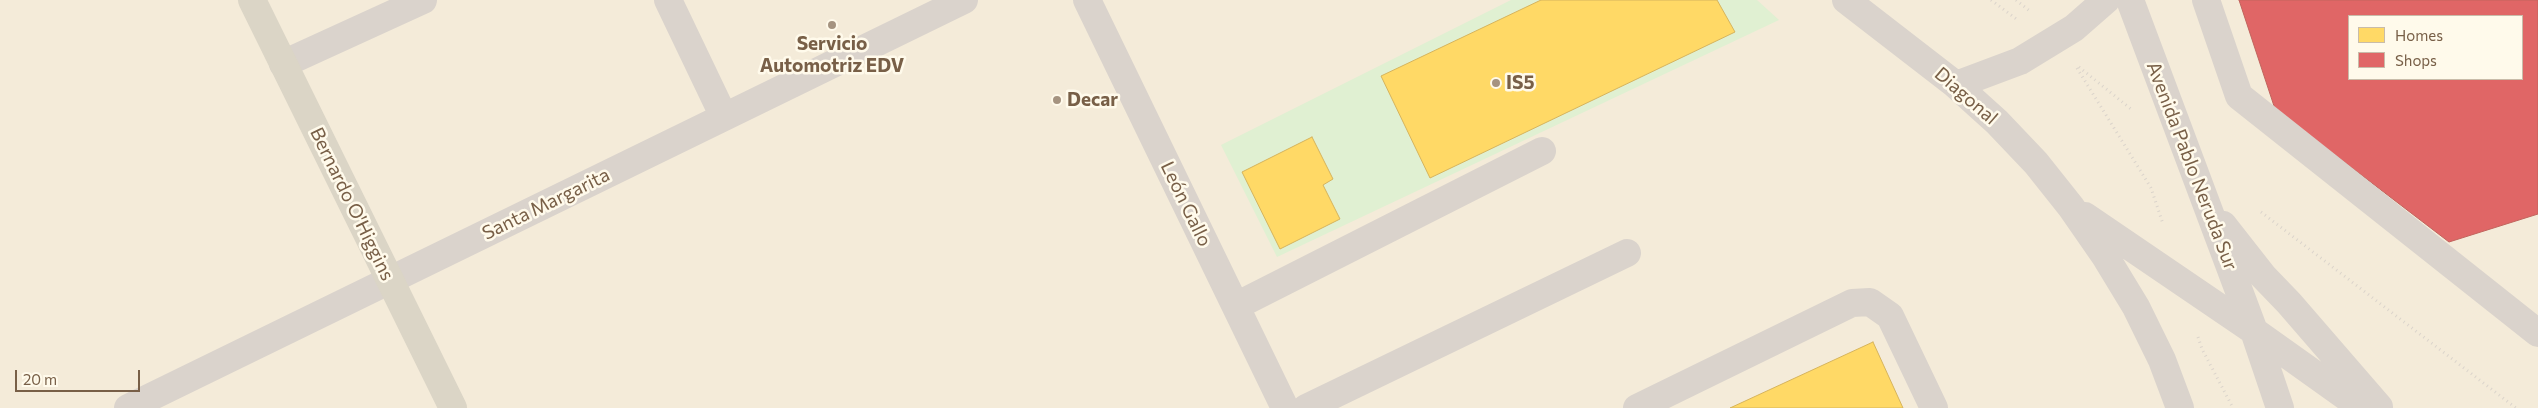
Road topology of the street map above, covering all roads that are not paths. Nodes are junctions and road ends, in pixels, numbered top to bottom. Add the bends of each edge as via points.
1 (252, 0) edge
2 (423, 0) edge
3 (668, 0) edge
4 (964, 0) edge
5 (1087, 0) edge
6 (1846, 0) edge
7 (2106, 0) edge
8 (2130, 0) edge
9 (2206, 0) edge
10 (283, 64) junction
11 (1956, 85) junction
12 (724, 117) junction
13 (1542, 151) dead end
14 (2207, 205) junction
15 (2072, 207) junction
16 (1627, 253) dead end
17 (390, 280) junction
18 (1236, 306) junction
19 (2254, 331) junction
20 (2538, 333) edge
21 (128, 408) edge
22 (453, 408) edge
23 (1285, 408) edge
24 (1306, 408) edge
25 (1637, 408) edge
26 (1934, 408) edge
27 (2180, 408) edge
28 (2280, 408) edge
29 (2362, 408) edge
30 (2380, 408) edge

1 - 10 main road, Bernardo O'Higgins
2 - 10 street
3 - 12 street
4 - 12 street, Santa Margarita
5 - 18 street, León Gallo
6 - 11 street, Diagonal
7 - 11 street via 2074,28 2020,61
8 - 14 street, Avenida Pablo Neruda Sur
9 - 20 street via 2239,96
10 - 17 main road, Bernardo O'Higgins
11 - 15 street, Diagonal via 2036,163
12 - 17 street, Santa Margarita
13 - 18 street
14 - 19 street, Avenida Pablo Neruda Sur
14 - 30 street via 2263,276
15 - 19 street
15 - 27 street via 2136,307 2162,360
16 - 24 street
17 - 21 street, Santa Margarita
17 - 22 main road, Bernardo O'Higgins
18 - 23 street, León Gallo
19 - 28 street, Avenida Pablo Neruda Sur
19 - 29 street
25 - 26 street via 1852,303 1870,302 1890,316

